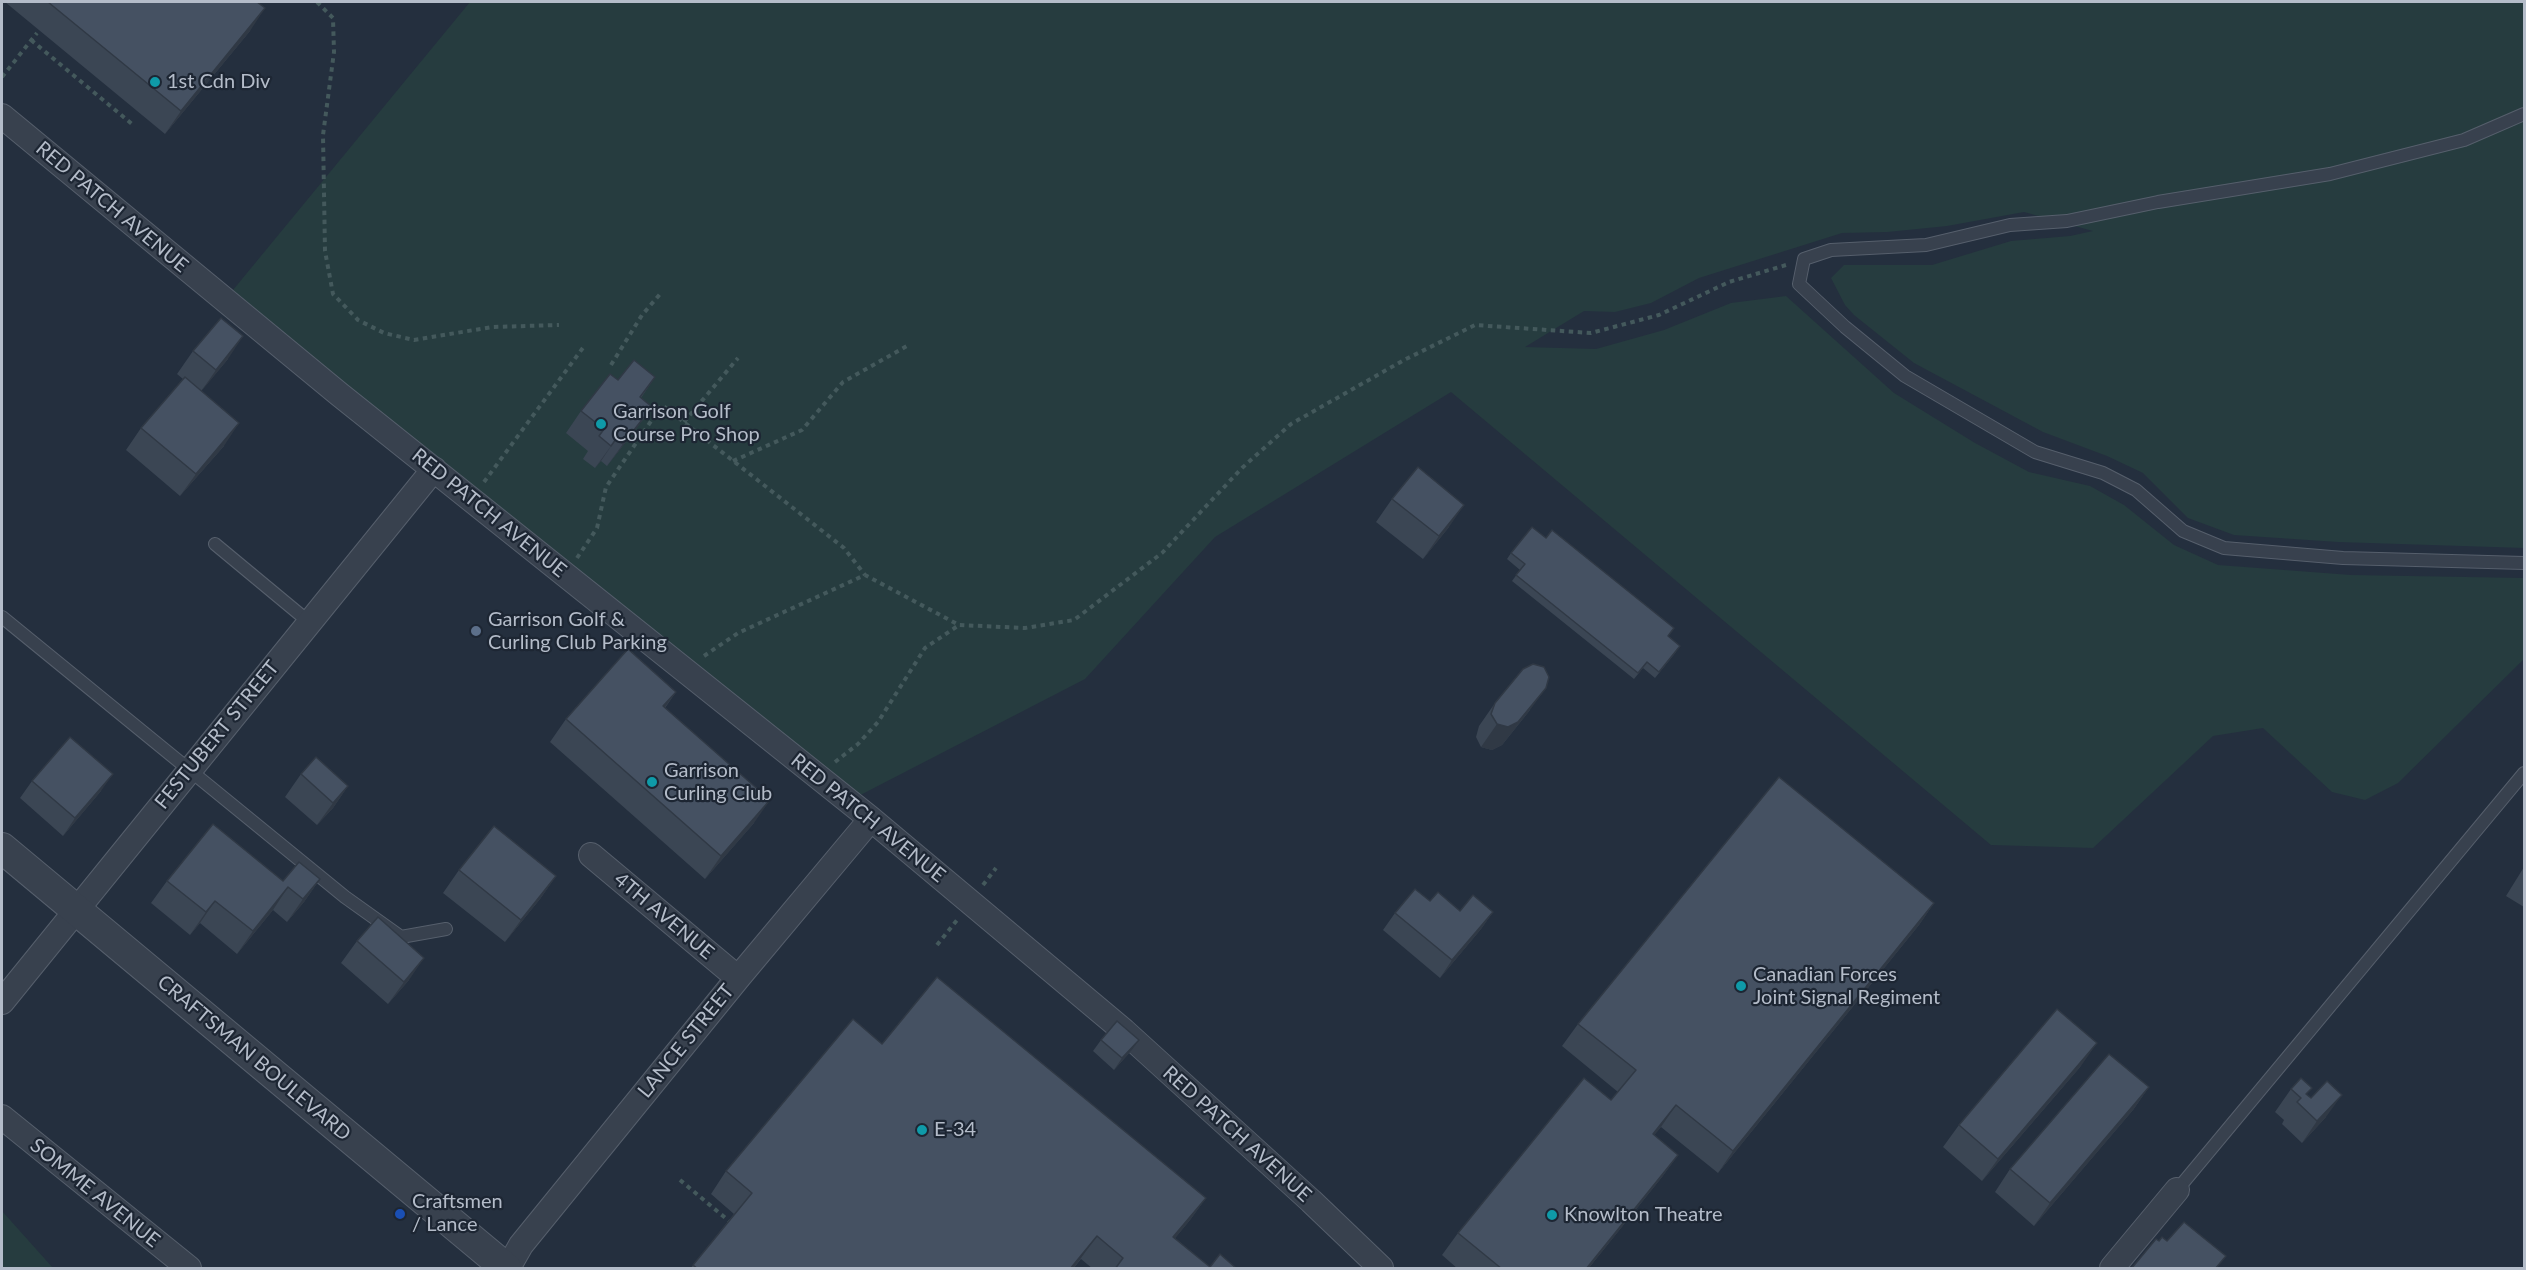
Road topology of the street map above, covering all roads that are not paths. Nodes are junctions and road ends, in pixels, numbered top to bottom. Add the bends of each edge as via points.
1 (2524, 114) edge
2 (6, 128) edge
3 (434, 469) junction
4 (215, 544) dead end
5 (2524, 563) edge
6 (2, 616) edge
7 (309, 622) junction
8 (189, 770) junction
9 (2524, 772) edge
10 (871, 819) junction
11 (2, 848) edge
12 (591, 855) dead end
13 (76, 910) junction
14 (446, 929) dead end
15 (738, 978) junction
16 (2, 1002) edge
17 (2, 1117) edge
18 (2177, 1190) joint
19 (189, 1269) edge
20 (507, 1269) edge
21 (1381, 1269) edge
22 (2112, 1269) edge

1 - 5 lane via 2464,140 2330,174 2067,221 2010,225 1926,245 1831,250 1804,260 1799,284 1905,376 2035,452 2103,473 2136,490 2183,531 2224,548 2343,558
2 - 3 street, RED PATCH AVENUE
3 - 7 street, FESTUBERT STREET
3 - 10 street, RED PATCH AVENUE
4 - 7 lane
6 - 8 lane
7 - 8 street, FESTUBERT STREET
8 - 13 street, FESTUBERT STREET
8 - 14 lane via 345,897 401,937
9 - 18 lane
10 - 15 street, LANCE STREET
10 - 21 street, RED PATCH AVENUE via 1124,1031
11 - 13 street, CRAFTSMAN BOULEVARD
12 - 15 street, 4TH AVENUE
13 - 16 street, FESTUBERT STREET
13 - 20 street, CRAFTSMAN BOULEVARD
15 - 20 street, LANCE STREET via 521,1245
17 - 19 street, SOMME AVENUE
18 - 22 street

